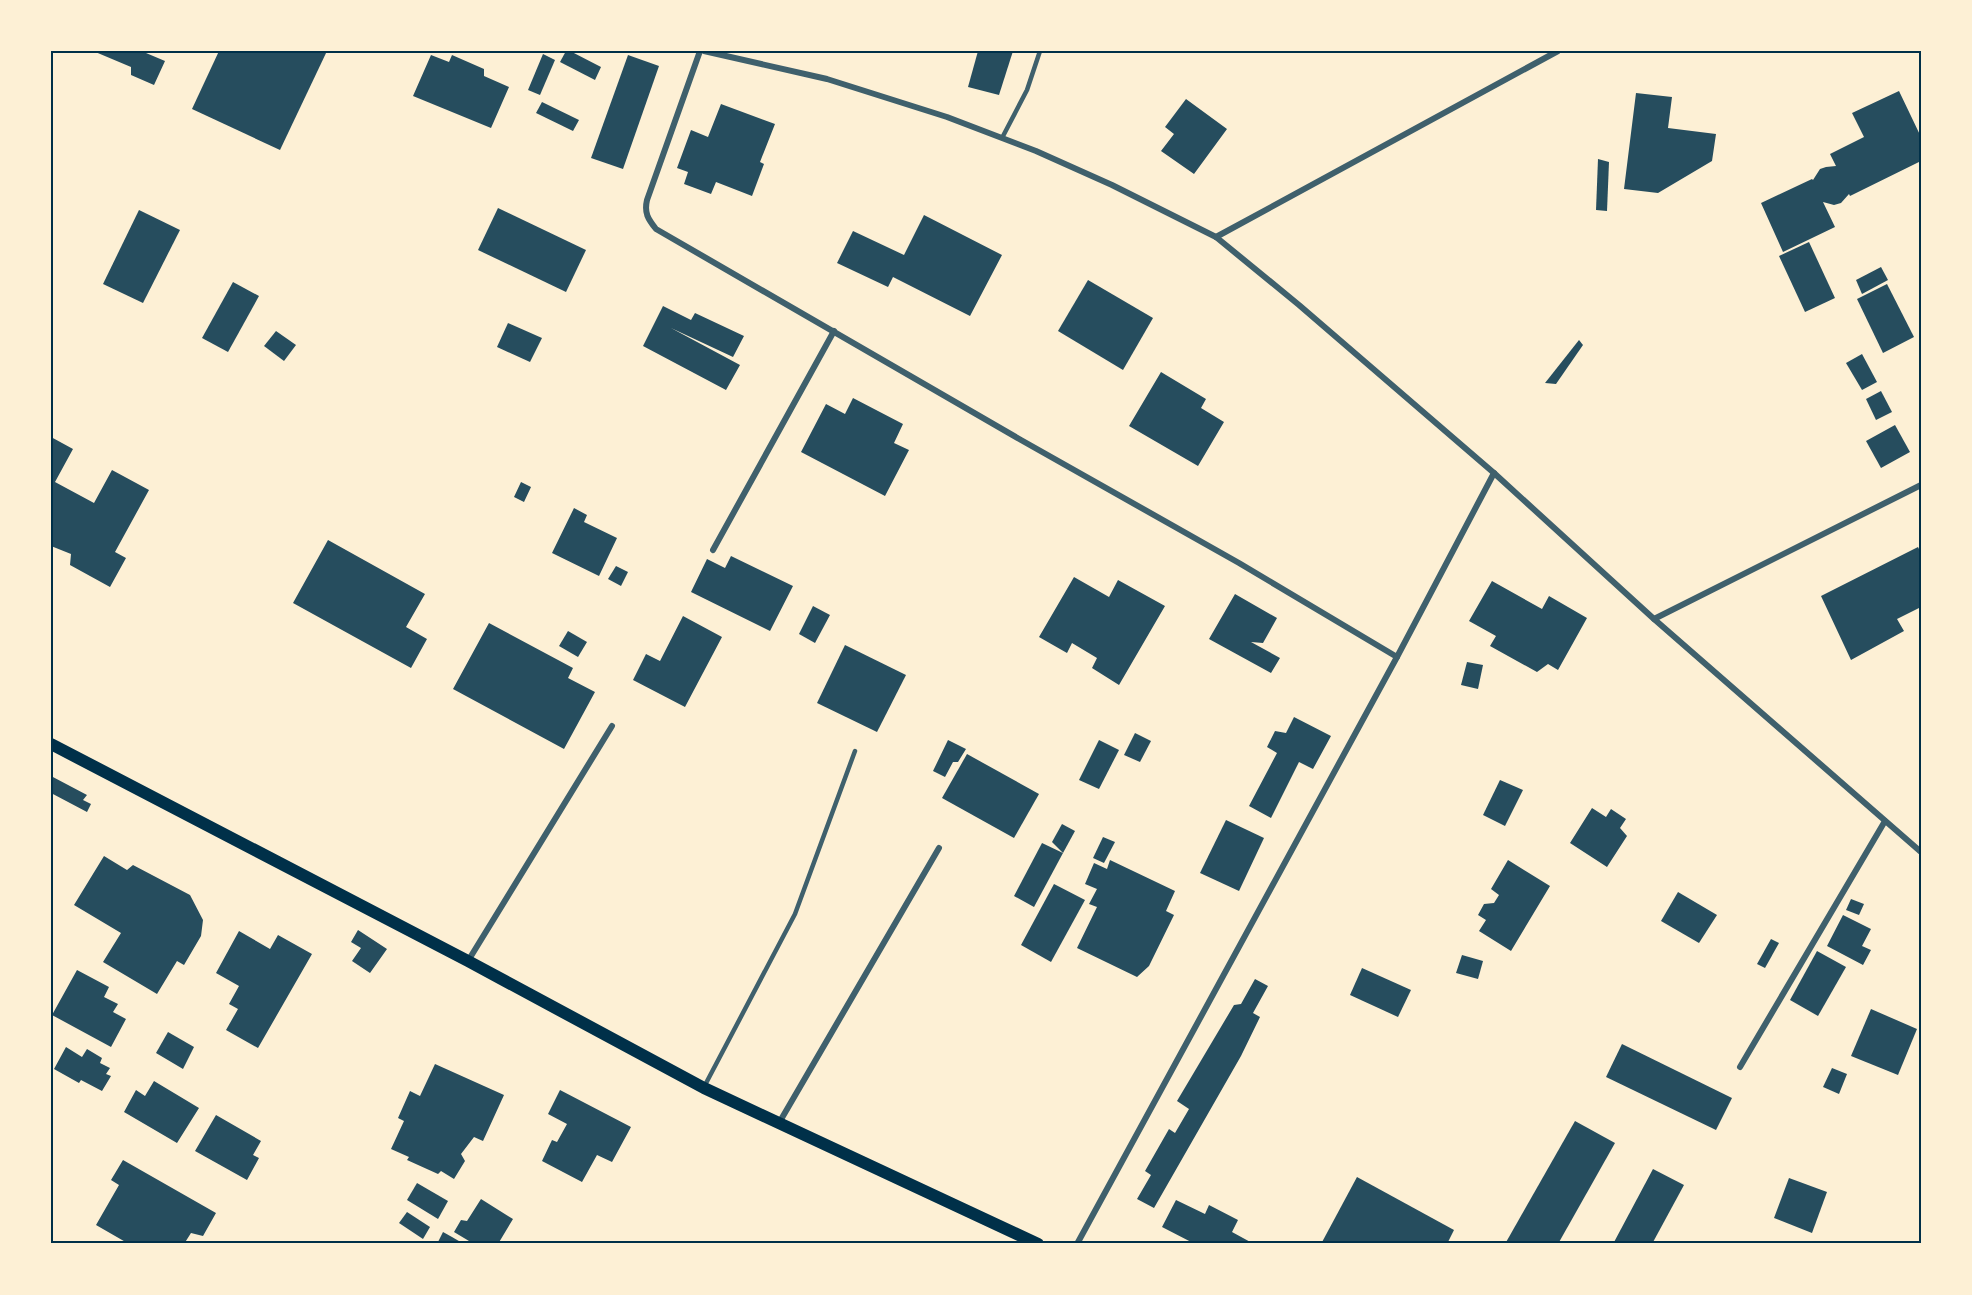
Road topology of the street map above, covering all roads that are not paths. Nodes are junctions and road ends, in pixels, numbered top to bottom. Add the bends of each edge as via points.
1 (702, 51) edge
2 (1040, 51) edge
3 (1558, 51) edge
4 (1002, 138) junction
5 (1216, 237) junction
6 (834, 331) junction
7 (1494, 473) junction
8 (1921, 485) edge
9 (713, 550) dead end
10 (1654, 619) junction
11 (1397, 657) junction
12 (612, 726) dead end
13 (51, 744) edge
14 (855, 751) dead end
15 (1886, 821) junction
16 (939, 848) dead end
17 (1921, 852) edge
18 (468, 961) junction
19 (1740, 1067) dead end
20 (704, 1088) junction
21 (779, 1123) junction
22 (1038, 1244) edge
23 (1077, 1244) edge

1 - 4 street via 827,79
1 - 6 street via 644,210 663,235
2 - 4 lane via 1027,90
3 - 5 street
4 - 5 street via 1112,184
5 - 7 street
6 - 9 street
6 - 11 street
7 - 10 street
7 - 11 street
8 - 10 street
10 - 15 street
11 - 23 street
12 - 18 street
13 - 18 main road
14 - 20 lane via 795,914
15 - 17 street
15 - 19 street
16 - 21 street
18 - 20 main road
20 - 21 main road
21 - 22 main road

